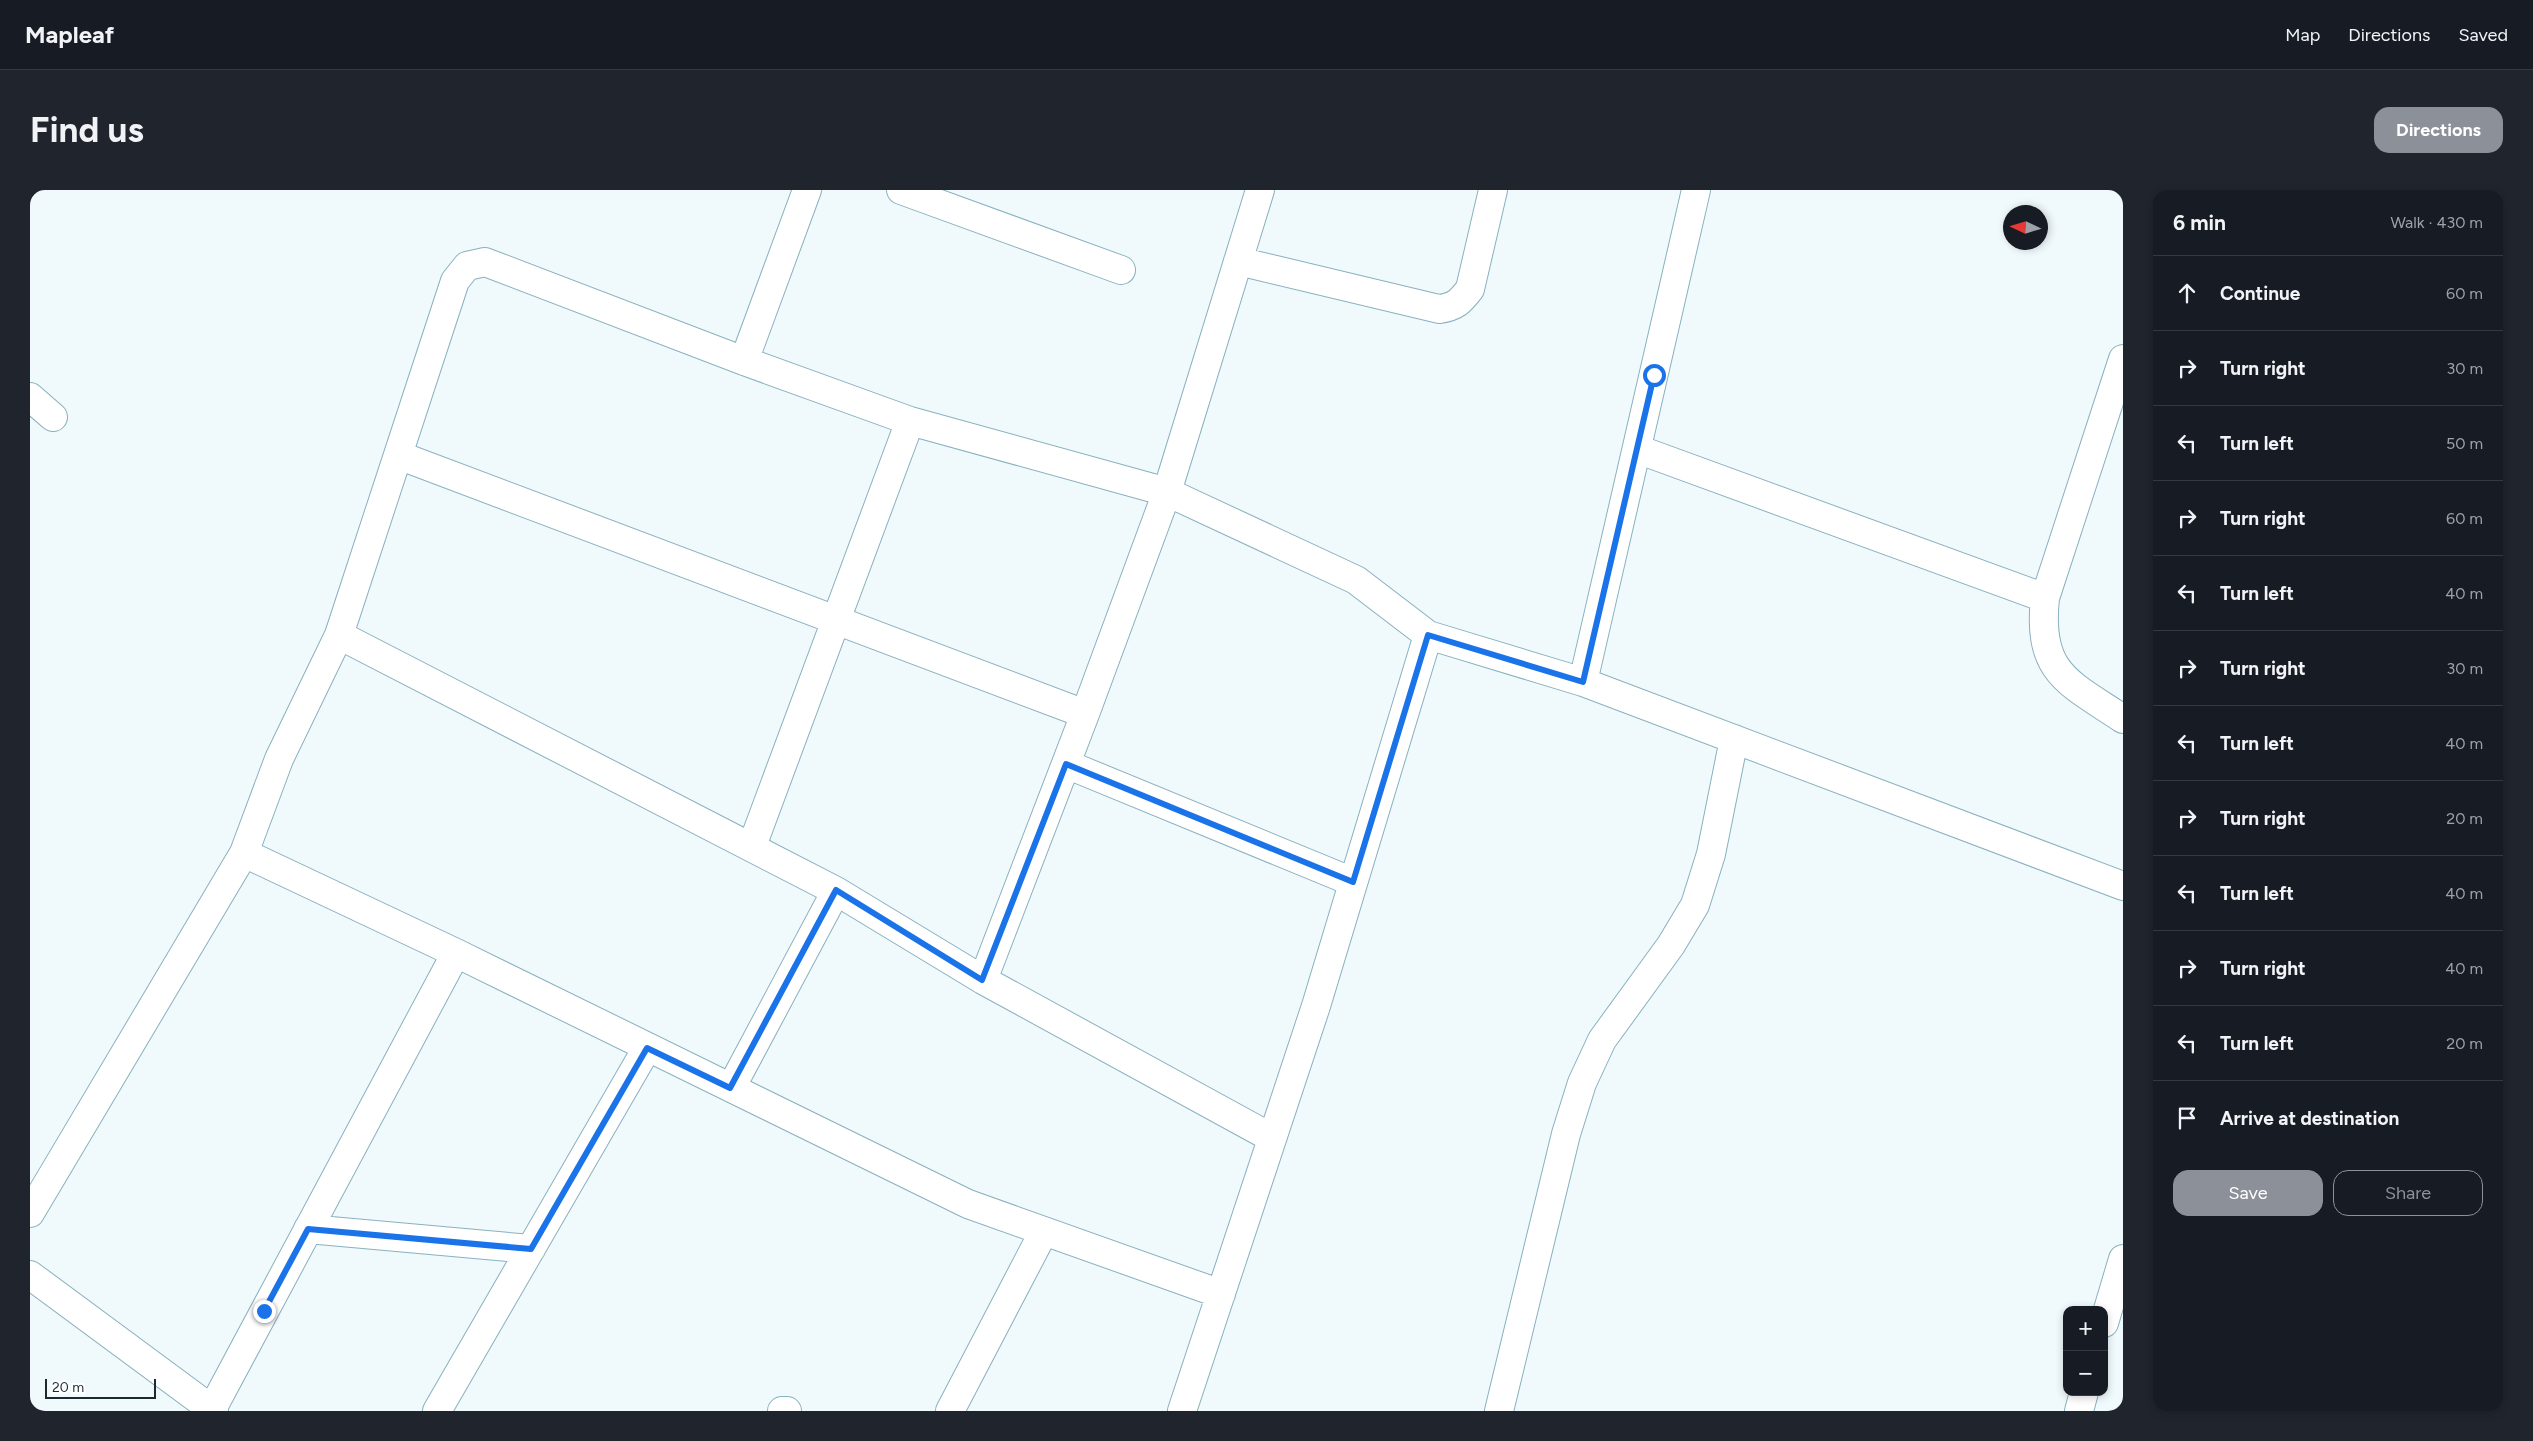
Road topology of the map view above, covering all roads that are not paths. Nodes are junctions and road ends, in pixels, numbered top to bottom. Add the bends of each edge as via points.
1 (807, 190) edge
2 (901, 190) edge
3 (1260, 190) edge
4 (1493, 190) edge
5 (1696, 190) edge
6 (1238, 261) junction
7 (1122, 270) dead end
8 (2123, 359) edge
9 (744, 362) junction
10 (30, 397) edge
11 (53, 417) dead end
12 (910, 421) junction
13 (1637, 449) junction
14 (398, 455) junction
15 (1167, 492) junction
16 (2045, 598) junction
17 (837, 620) junction
18 (1428, 635) junction
19 (339, 636) junction
20 (1583, 682) junction
21 (1086, 714) junction
22 (2123, 719) edge
23 (1734, 739) junction
24 (1066, 764) junction
25 (752, 846) junction
26 (244, 853) junction
27 (1353, 882) junction
28 (2123, 886) edge
29 (836, 890) junction
30 (456, 953) junction
31 (982, 980) junction
32 (647, 1048) junction
33 (730, 1088) junction
34 (1272, 1138) junction
35 (30, 1213) edge
36 (308, 1229) junction
37 (1044, 1231) junction
38 (531, 1249) junction
39 (2123, 1259) edge
40 (30, 1275) edge
41 (1221, 1294) junction
42 (2108, 1310) edge
43 (2083, 1396) edge
44 (212, 1410) edge
45 (437, 1411) edge
46 (782, 1411) edge
47 (787, 1411) edge
48 (950, 1411) edge
49 (1182, 1411) edge
50 (1499, 1411) edge
51 (2079, 1411) edge

1 - 9 street
2 - 7 street
3 - 6 street
4 - 6 street via 1470,289 1452,307 1439,309
5 - 13 street
6 - 15 street
8 - 16 street
9 - 12 street
9 - 14 street via 502,267 485,262 467,266 455,281
10 - 11 street
12 - 15 street
12 - 17 street
13 - 16 street
13 - 20 street
14 - 17 street
14 - 19 street
15 - 18 street via 1356,580
15 - 21 street
16 - 22 street via 2042,625 2044,642 2052,661 2068,682
17 - 21 street
17 - 25 street
18 - 20 street
18 - 27 street
19 - 25 street
19 - 26 street via 279,759
20 - 23 street
21 - 24 street
23 - 28 street
23 - 50 street via 1711,854 1695,904 1671,945 1602,1040 1582,1083 1566,1134
24 - 27 street
24 - 31 street
25 - 29 street
26 - 30 street
26 - 35 street
27 - 34 street
29 - 31 street
29 - 33 street
30 - 32 street
30 - 36 street
31 - 34 street
32 - 33 street
32 - 38 street
33 - 37 street via 968,1204
34 - 41 street
36 - 38 street
36 - 44 street
37 - 41 street
37 - 48 street
38 - 45 street
39 - 42 street
40 - 44 street
41 - 49 street
43 - 51 street
46 - 47 street

